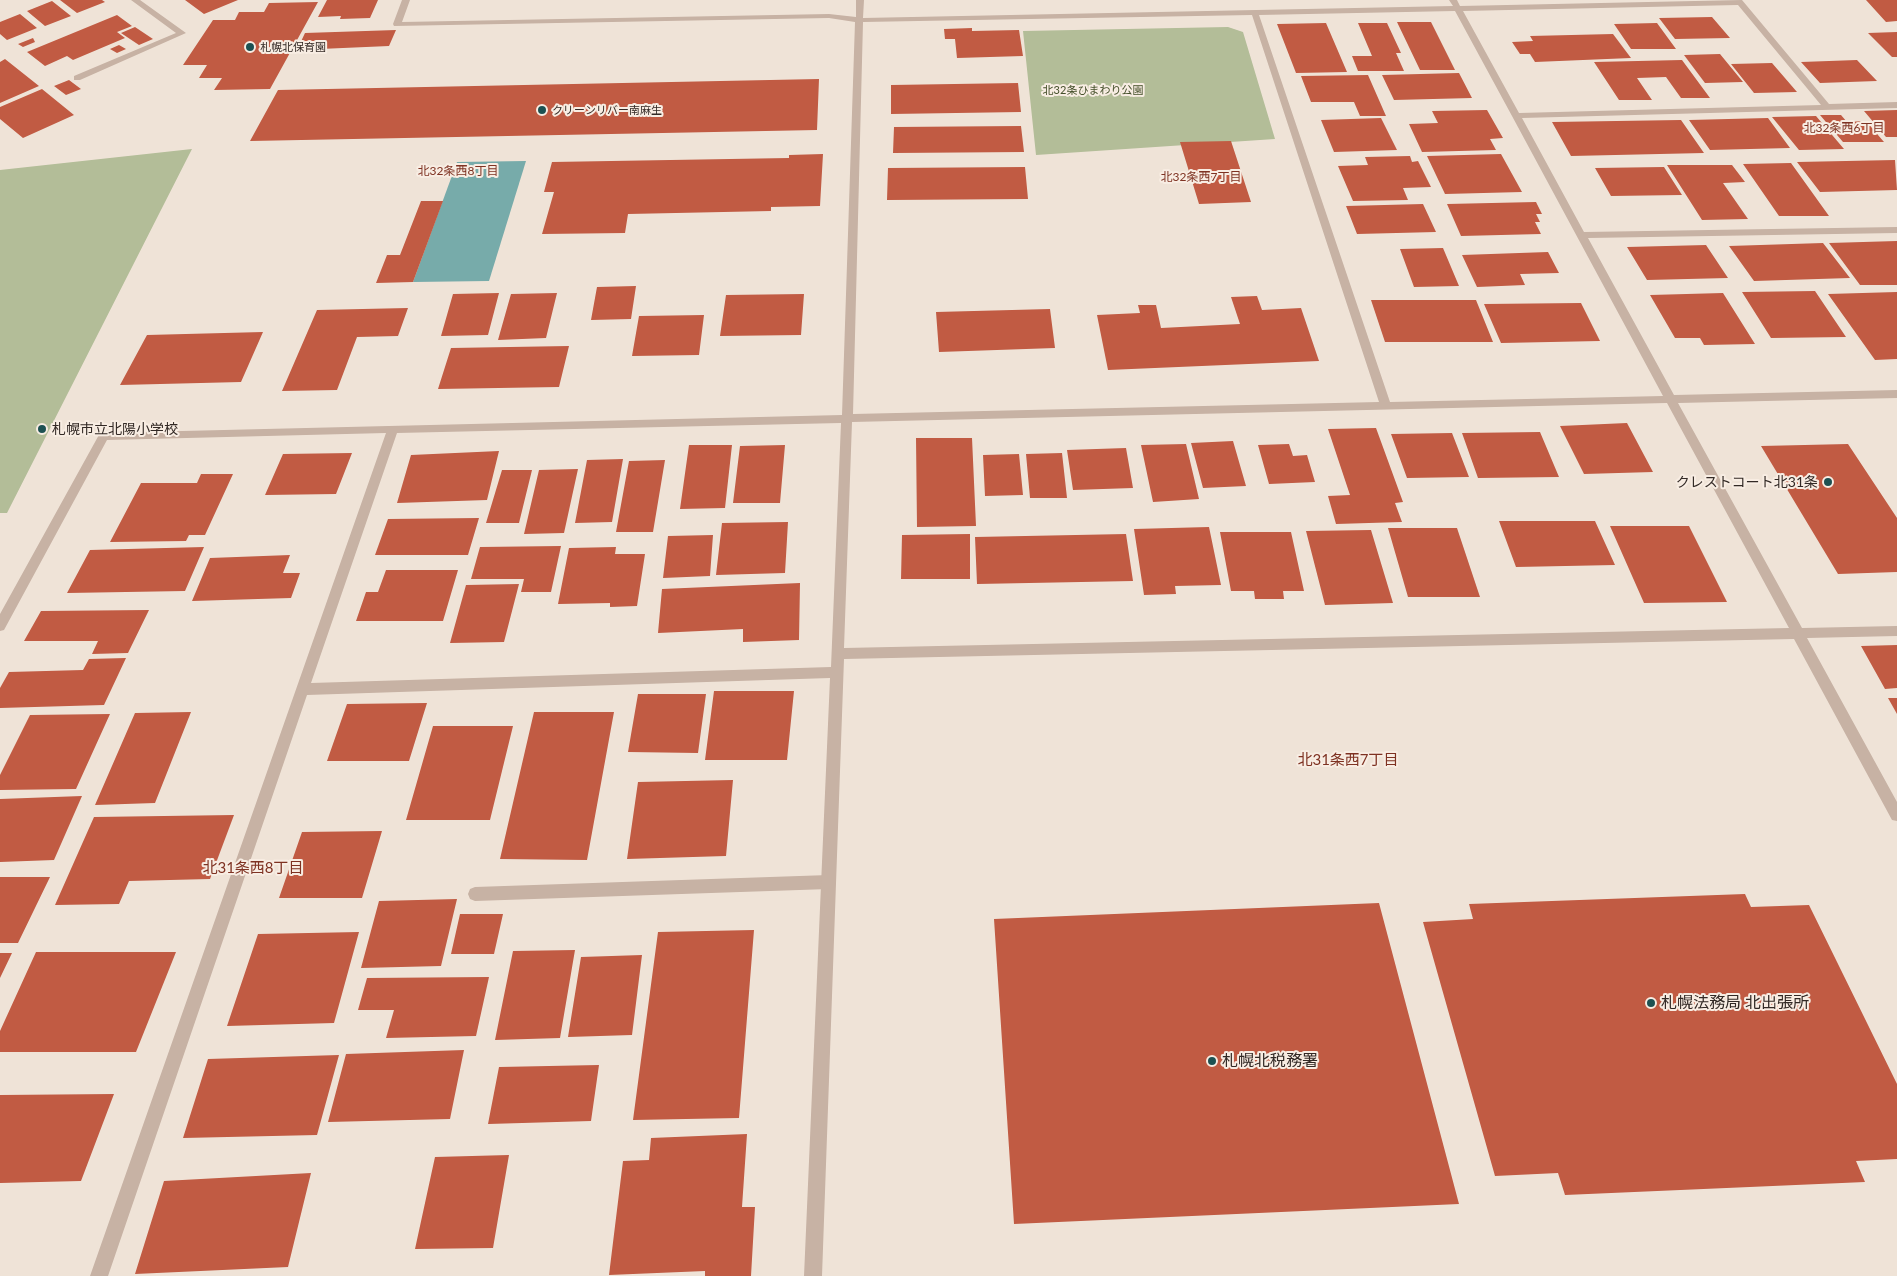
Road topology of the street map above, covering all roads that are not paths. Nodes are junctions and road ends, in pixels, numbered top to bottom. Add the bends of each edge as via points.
1 (135, 0) edge
2 (406, 0) edge
3 (860, 0) edge
4 (1739, 2) edge
5 (1456, 5) edge
6 (1254, 12) junction
7 (860, 20) junction
8 (78, 78) dead end
9 (1897, 105) edge
10 (1827, 107) junction
11 (1516, 116) junction
12 (1897, 230) edge
13 (1582, 235) junction
14 (1897, 394) edge
15 (1671, 399) junction
16 (1386, 406) junction
17 (847, 419) junction
18 (393, 429) junction
19 (0, 626) edge
20 (1897, 631) edge
21 (1799, 635) junction
22 (838, 654) junction
23 (837, 672) junction
24 (304, 689) junction
25 (1897, 815) edge
26 (829, 882) junction
27 (475, 894) dead end
28 (99, 1276) edge
29 (813, 1276) edge

1 - 8 street via 182,34
2 - 7 street via 397,24 829,16
3 - 7 street
4 - 5 street
4 - 10 street
5 - 6 street
5 - 11 street
6 - 7 street
6 - 16 street
7 - 17 street
9 - 10 street
10 - 11 street
11 - 13 street
12 - 13 street
13 - 15 street
14 - 15 street
15 - 16 street
15 - 21 street
16 - 17 street
17 - 18 street
17 - 22 street
18 - 19 street via 104,436
18 - 24 street
20 - 21 street
21 - 22 street
21 - 25 street
22 - 23 street
23 - 24 street
23 - 26 street
24 - 28 street
26 - 27 street
26 - 29 street

